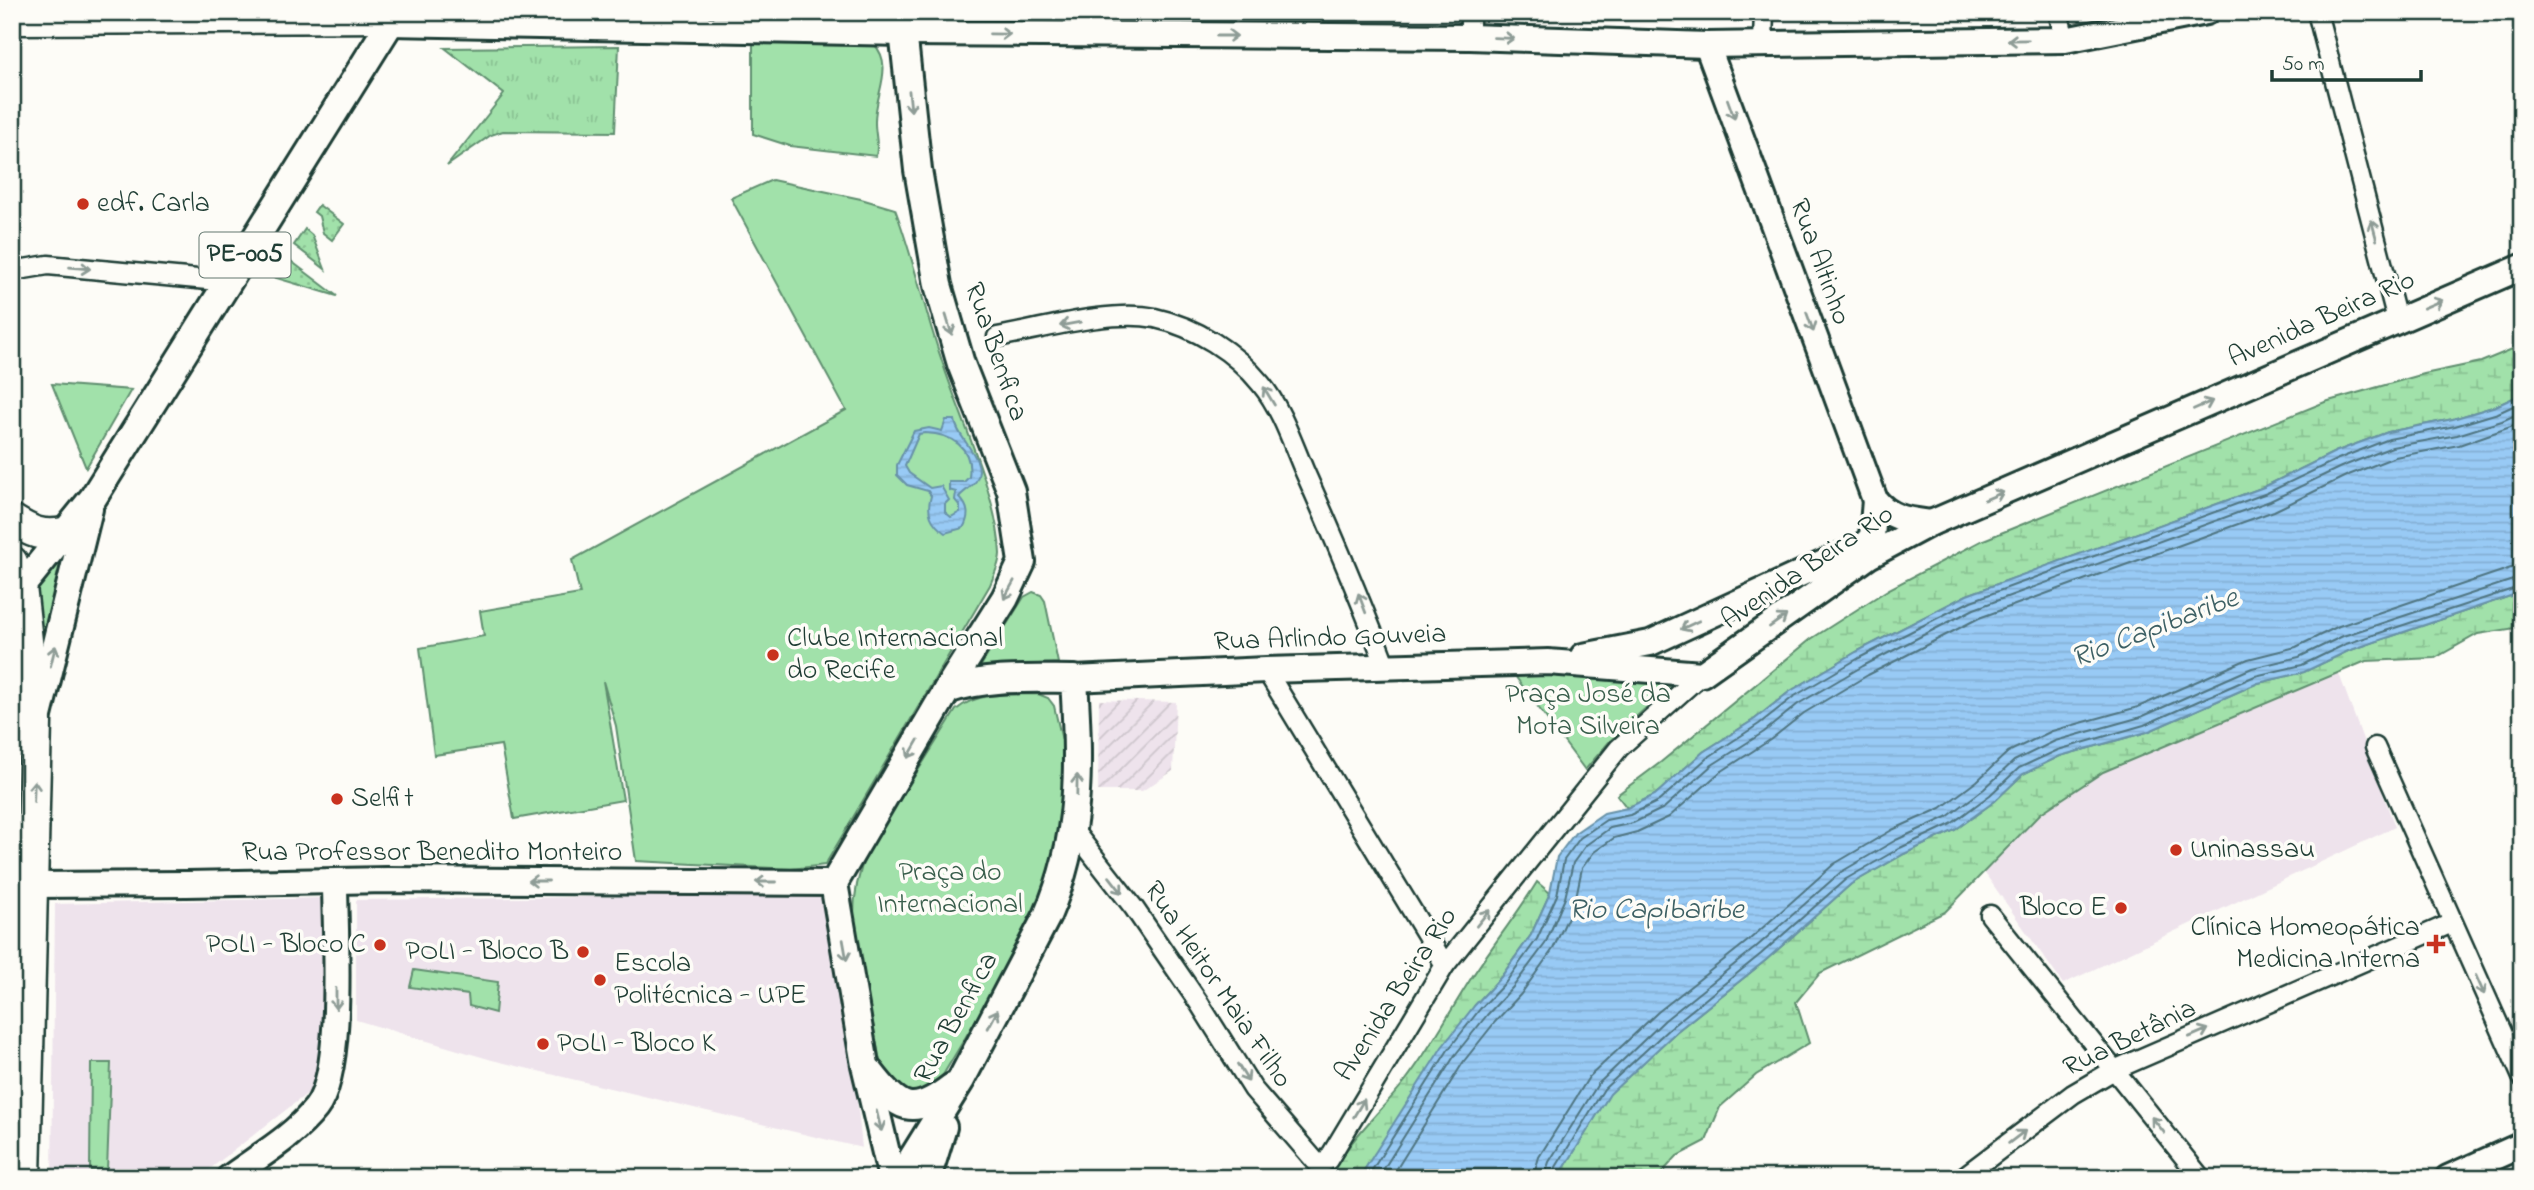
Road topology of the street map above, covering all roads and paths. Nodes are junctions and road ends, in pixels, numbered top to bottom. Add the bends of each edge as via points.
1 (1471, 12) edge
2 (1764, 12) edge
3 (2058, 12) edge
4 (2206, 12) edge
5 (2317, 12) edge
6 (394, 18) edge
7 (903, 23) edge
8 (12, 25) edge
9 (1470, 37) junction
10 (2065, 40) junction
11 (1763, 42) junction
12 (1707, 45) junction
13 (2522, 267) edge
14 (12, 271) edge
15 (229, 282) junction
16 (2397, 320) junction
17 (997, 337) dead end
18 (93, 498) junction
19 (1875, 500) junction
20 (12, 520) edge
21 (1931, 523) junction
22 (64, 533) junction
23 (15, 579) edge
24 (1548, 662) junction
25 (1387, 667) junction
26 (1266, 670) junction
27 (1702, 674) junction
28 (1115, 677) junction
29 (1074, 679) junction
30 (947, 690) junction
31 (1076, 717) junction
32 (36, 722) junction
33 (2375, 747) dead end
34 (1074, 831) junction
35 (335, 881) junction
36 (834, 883) junction
37 (31, 885) junction
38 (1990, 915) dead end
39 (2452, 923) junction
40 (1445, 965) junction
41 (865, 1065) junction
42 (2114, 1070) junction
43 (2522, 1077) edge
44 (961, 1080) junction
45 (2522, 1145) edge
46 (1321, 1164) joint
47 (25, 1178) edge
48 (229, 1178) edge
49 (892, 1178) edge
50 (900, 1178) edge
51 (929, 1178) edge
52 (1962, 1178) edge
53 (2201, 1178) edge
54 (2448, 1178) edge

1 - 9 street
2 - 11 street
3 - 10 street
4 - 10 main road
16 -> 5 street
6 - 7 main road
6 - 8 street
6 - 15 main road, PE-005
7 -> 9 main road
7 -> 30 main road, Rua Benfica via 918,170 938,285 961,364 1011,491 1022,562 1005,598
9 -> 12 main road
10 -> 11 main road
11 - 12 main road
12 -> 19 main road, Rua Altinho
16 -> 13 main road, Avenida Beira Rio
14 -> 15 street via 48,265
15 - 18 main road, PE-005
21 -> 16 main road, Avenida Beira Rio
25 -> 17 street via 1278,412 1262,385 1228,352 1178,325 1120,315
18 - 22 main road, PE-005
32 -> 18 main road, PE-005
19 - 21 main road via 1898,519
19 -> 24 main road, Rua Arlindo Gouveia via 1872,537 1864,544 1650,643
20 - 22 highway via 36,534
27 -> 21 main road, Avenida Beira Rio via 1868,556
22 - 23 main road, PE-005
23 - 32 highway
24 - 25 main road, Rua Arlindo Gouveia
24 - 27 main road, Rua Arlindo Gouveia
25 - 26 main road, Rua Arlindo Gouveia
26 - 28 main road, Rua Arlindo Gouveia
26 - 40 street
40 -> 27 street, Avenida Beira Rio via 1619,748
28 - 29 main road, Rua Arlindo Gouveia
28 - 31 main road via 1097,686
29 - 30 main road via 1017,678
29 - 31 main road, Rua Benfica
30 -> 36 main road, Rua Benfica
34 -> 31 main road, Rua Benfica
37 -> 32 highway
33 - 39 street
44 -> 34 main road, Rua Benfica via 1056,897
34 -> 46 street, Rua Heitor Maia Filho via 1142,919 1253,1088
36 -> 35 main road, Rua Professor Benedito Monteiro
35 - 37 main road, Rua Professor Benedito Monteiro
35 -> 48 main road via 336,1024 324,1093 318,1106 290,1135
36 -> 41 main road, Rua Benfica
37 - 47 highway
38 - 42 street
42 -> 39 street, Rua Betânia
39 -> 43 street
46 -> 40 street, Avenida Beira Rio via 1328,1160
41 - 44 main road via 888,1094 910,1107 933,1102
41 -> 49 main road, Rua Benfica
52 -> 42 street, Rua Betânia via 2073,1094
53 -> 42 street
44 - 50 main road, Rua Benfica
44 - 51 main road
45 - 54 main road

